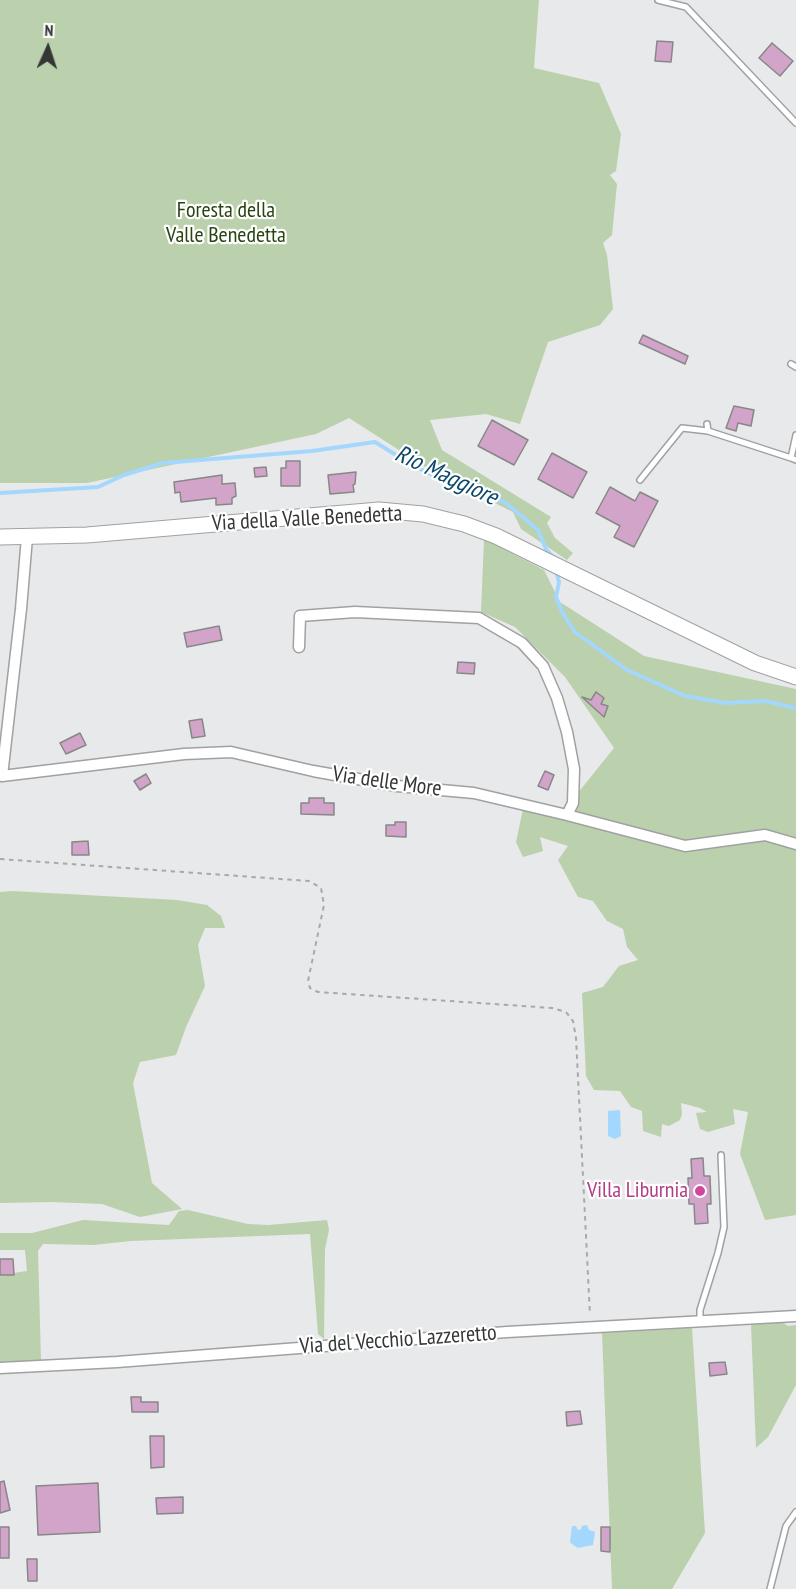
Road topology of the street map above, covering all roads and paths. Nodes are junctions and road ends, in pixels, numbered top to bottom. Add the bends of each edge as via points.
1 (658, 0) edge
2 (796, 123) edge
3 (707, 424) dead end
4 (708, 431) junction
5 (796, 435) edge
6 (794, 459) edge
7 (640, 480) dead end
8 (0, 537) edge
9 (27, 537) junction
10 (299, 647) dead end
11 (796, 677) edge
12 (567, 815) junction
13 (796, 844) edge
14 (0, 859) edge
15 (721, 1155) dead end
16 (796, 1316) edge
17 (700, 1321) junction
18 (591, 1328) junction
19 (5, 1370) edge
20 (796, 1512) edge
21 (770, 1589) edge

1 - 2 lane via 686,7
3 - 4 lane
4 - 6 lane
4 - 7 lane via 682,428
5 - 6 lane
8 - 9 main road, Via della Valle Benedetta
9 - 11 main road, Via della Valle Benedetta via 379,510 423,514 496,536 755,663
9 - 12 street, Via delle More via 2,776 231,752 313,771 474,794
10 - 12 street via 300,616 355,612 478,618 522,643 543,666 567,732 574,769 573,803
12 - 13 street via 686,846 765,835
14 - 18 path via 309,881 321,888 324,905 308,981 310,988 318,992 566,1012 573,1021 576,1038
15 - 17 lane via 724,1227
16 - 17 street, Via del Vecchio Lazzeretto via 718,1325
17 - 18 street, Via del Vecchio Lazzeretto
18 - 19 street, Via del Vecchio Lazzeretto
20 - 21 lane via 786,1526

